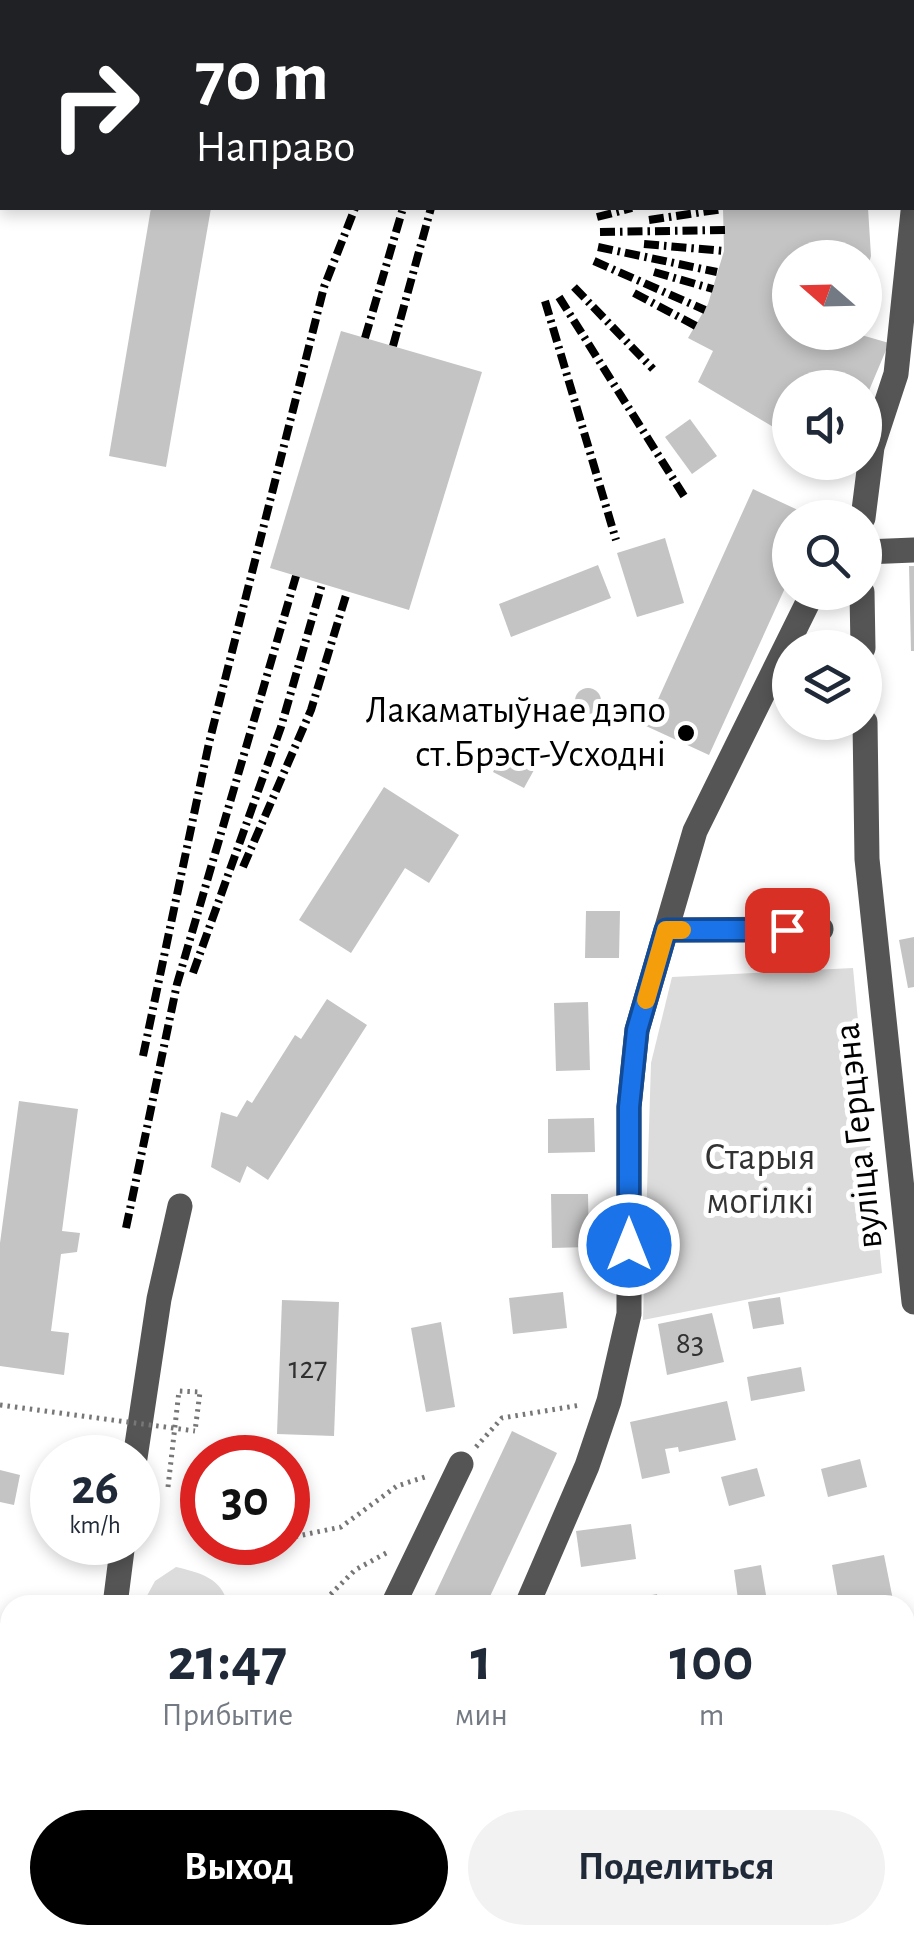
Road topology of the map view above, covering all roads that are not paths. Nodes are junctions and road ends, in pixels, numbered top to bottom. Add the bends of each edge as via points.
1 (913, 210) edge
2 (882, 417) edge
3 (914, 550) edge
4 (882, 551) edge
5 (804, 610) edge
6 (864, 740) edge
7 (821, 929) dead end
8 (666, 930) junction
9 (180, 1206) dead end
10 (914, 1302) edge
11 (138, 1435) edge
12 (461, 1464) dead end
13 (120, 1565) edge
14 (116, 1595) edge
15 (398, 1595) edge
16 (531, 1595) edge

1 - 2 street via 896,374
3 - 4 street
5 - 8 street via 695,831
6 - 10 street, вуліца Герцэна via 867,859
7 - 8 street
8 - 16 street via 637,1030 629,1107 629,1314 609,1401
9 - 11 street
12 - 15 street
13 - 14 street

